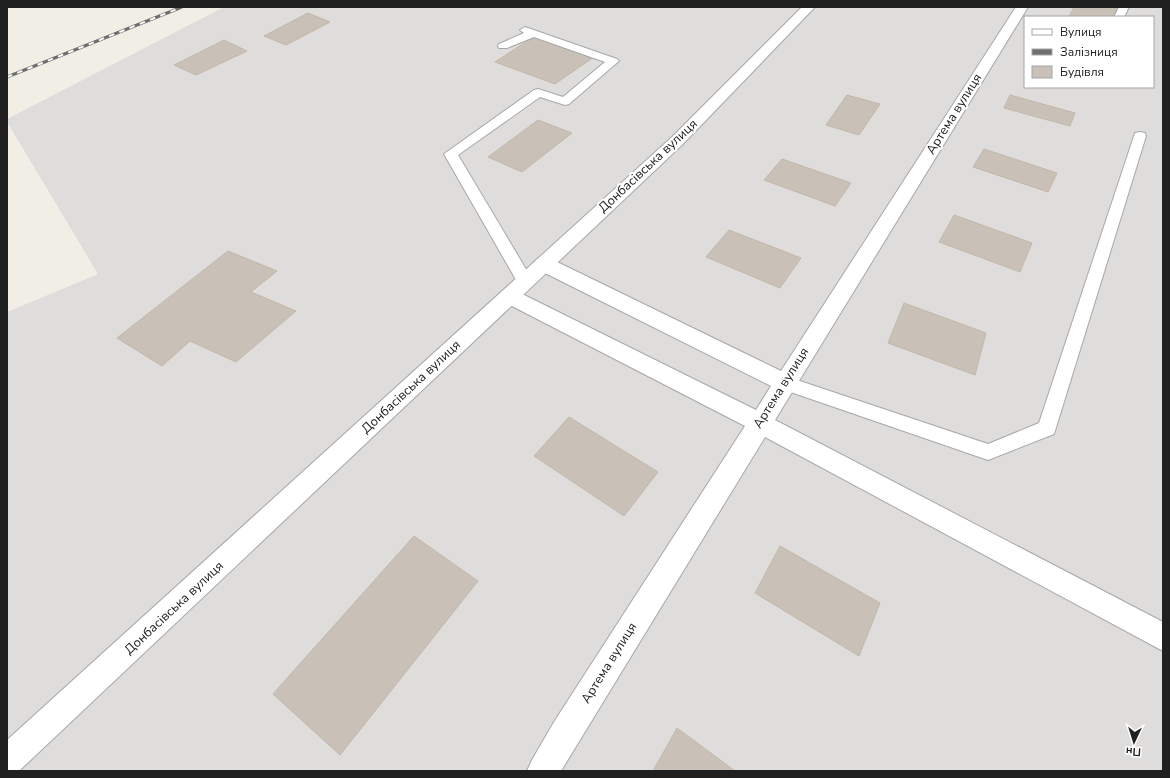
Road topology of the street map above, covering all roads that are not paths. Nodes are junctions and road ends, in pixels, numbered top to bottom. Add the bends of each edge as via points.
1 (809, 7) edge
2 (1022, 7) edge
3 (1124, 7) edge
4 (1120, 16) edge
5 (503, 46) dead end
6 (1140, 136) dead end
7 (544, 264) junction
8 (525, 281) junction
9 (509, 296) junction
10 (785, 382) junction
11 (760, 423) junction
12 (1163, 637) edge
13 (7, 761) edge
14 (543, 771) edge

1 - 7 street, Донбасівська вулиця via 678,140
2 - 10 street, Артема вулиця
3 - 4 lane
5 - 8 lane via 529,31 613,61 565,101 538,93 451,154
6 - 10 lane via 1047,428 988,452
7 - 8 street, Донбасівська вулиця
7 - 10 street
8 - 9 street, Донбасівська вулиця
9 - 11 street
9 - 13 street, Донбасівська вулиця
10 - 11 street, Артема вулиця
11 - 12 street
11 - 14 street, Артема вулиця

